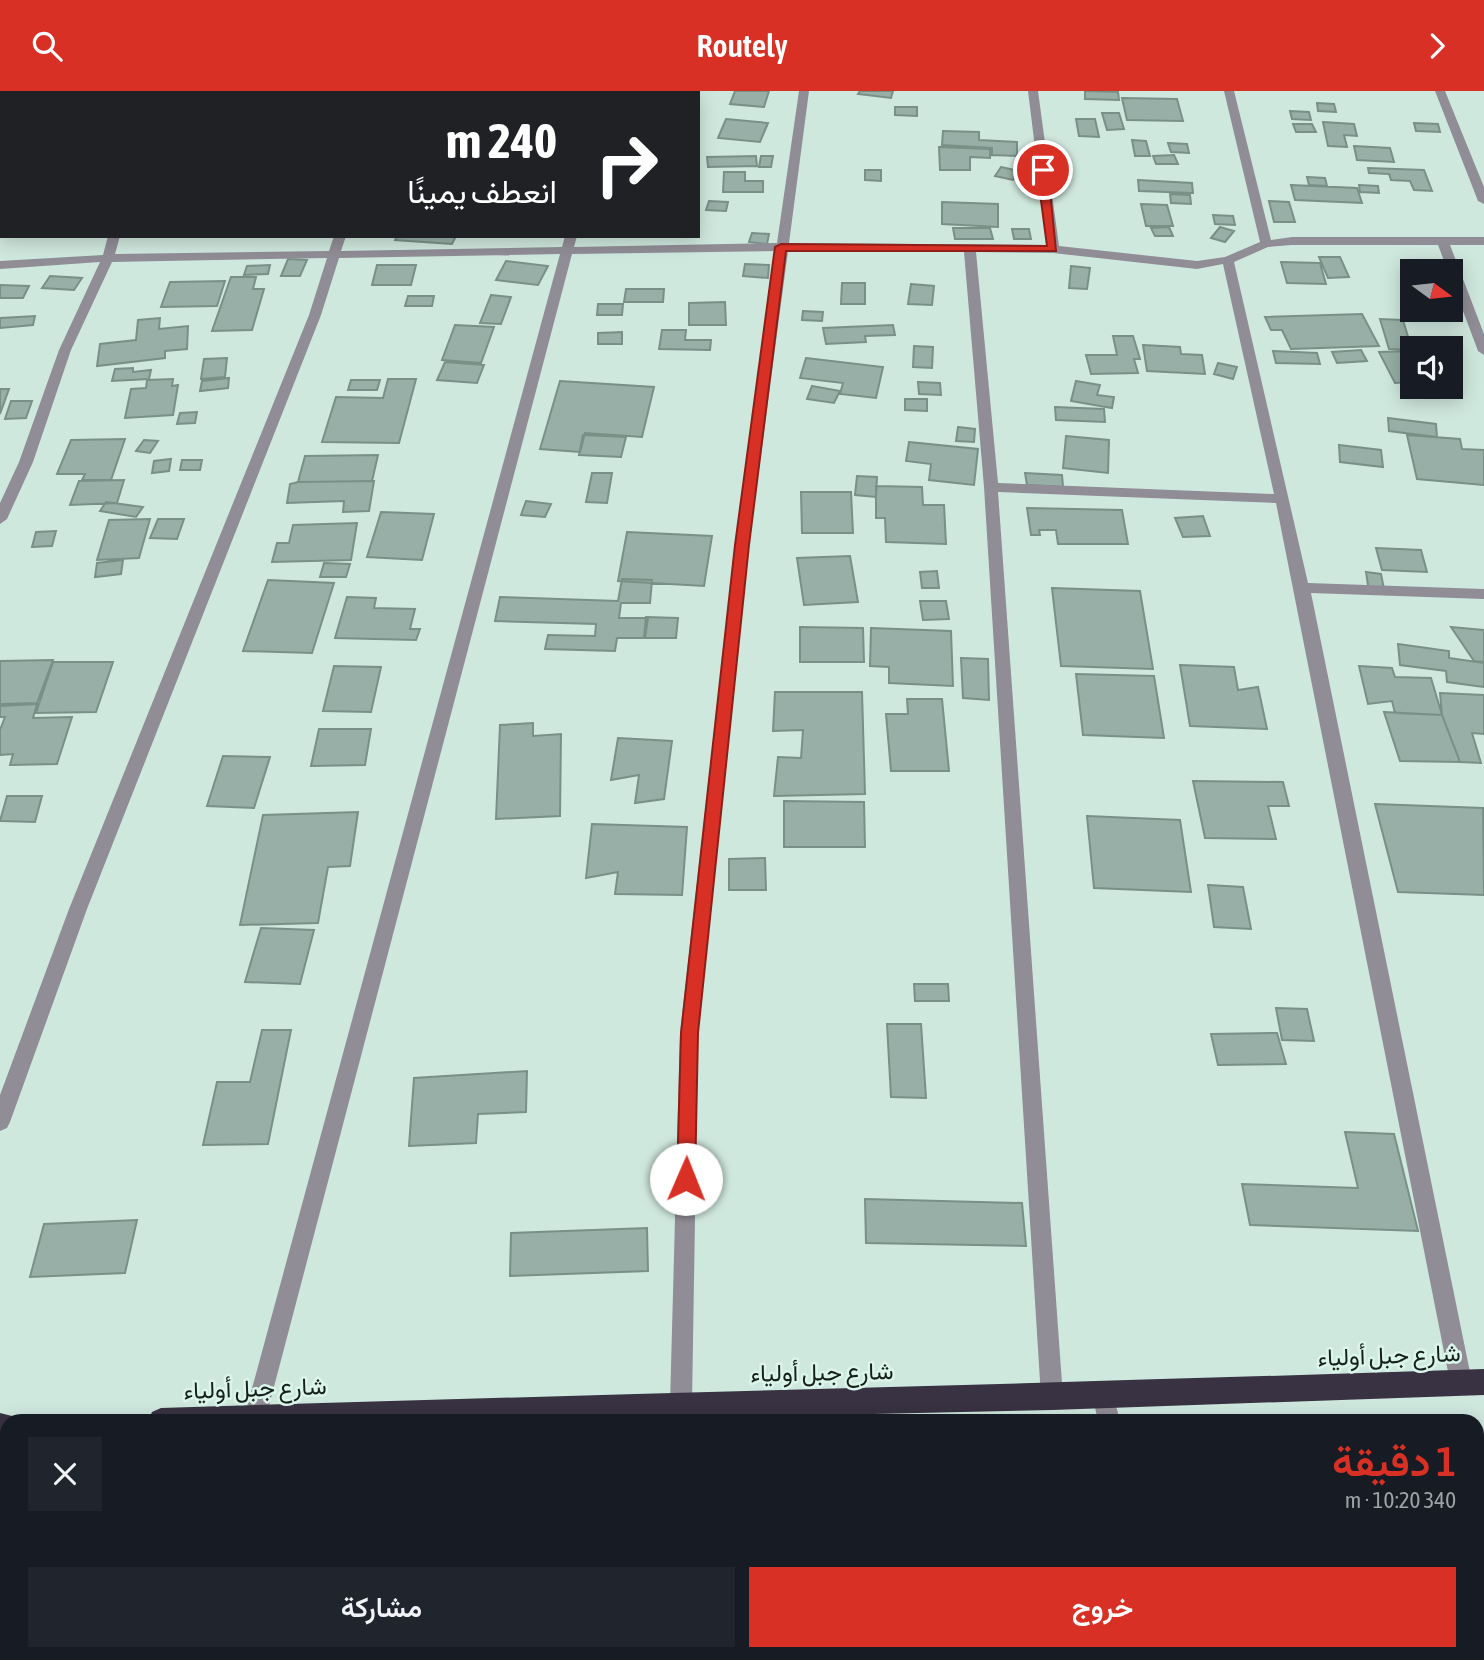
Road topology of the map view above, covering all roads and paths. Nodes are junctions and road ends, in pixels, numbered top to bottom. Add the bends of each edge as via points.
1 (804, 91) edge
2 (1033, 91) edge
3 (1229, 91) edge
4 (1440, 91) edge
5 (1484, 201) edge
6 (113, 238) edge
7 (340, 238) edge
8 (1484, 241) edge
9 (1443, 242) junction
10 (570, 244) edge
11 (1266, 244) junction
12 (781, 247) junction
13 (1052, 249) junction
14 (970, 250) junction
15 (336, 255) junction
16 (108, 258) junction
17 (1228, 260) junction
18 (0, 265) edge
19 (1484, 351) edge
20 (991, 487) junction
21 (1282, 499) junction
22 (0, 519) edge
23 (1301, 588) junction
24 (1484, 594) edge
25 (0, 1122) edge
26 (1472, 1382) edge
27 (1103, 1394) junction
28 (1052, 1397) junction
29 (681, 1404) junction
30 (256, 1414) edge
31 (377, 1414) edge
32 (1107, 1414) edge

1 - 12 street
2 - 13 street
3 - 11 street
4 - 5 street
6 - 16 street
7 - 15 street
8 - 9 street
9 - 11 street
9 - 19 street
10 - 12 street
10 - 15 street
10 - 30 street
11 - 17 street
12 - 14 street
12 - 29 street via 742,545 689,1033
13 - 14 street
13 - 17 street via 1197,265
14 - 20 street
15 - 16 street
15 - 25 street via 78,909
16 - 18 street
16 - 22 street via 65,350 26,462
17 - 21 street
20 - 21 street
20 - 28 street
21 - 23 street
23 - 24 street
23 - 26 street
26 - 27 highway, شارع جبل أولياء
27 - 28 highway, شارع جبل أولياء
27 - 32 street
28 - 29 highway, شارع جبل أولياء
29 - 31 highway, شارع جبل أولياء

